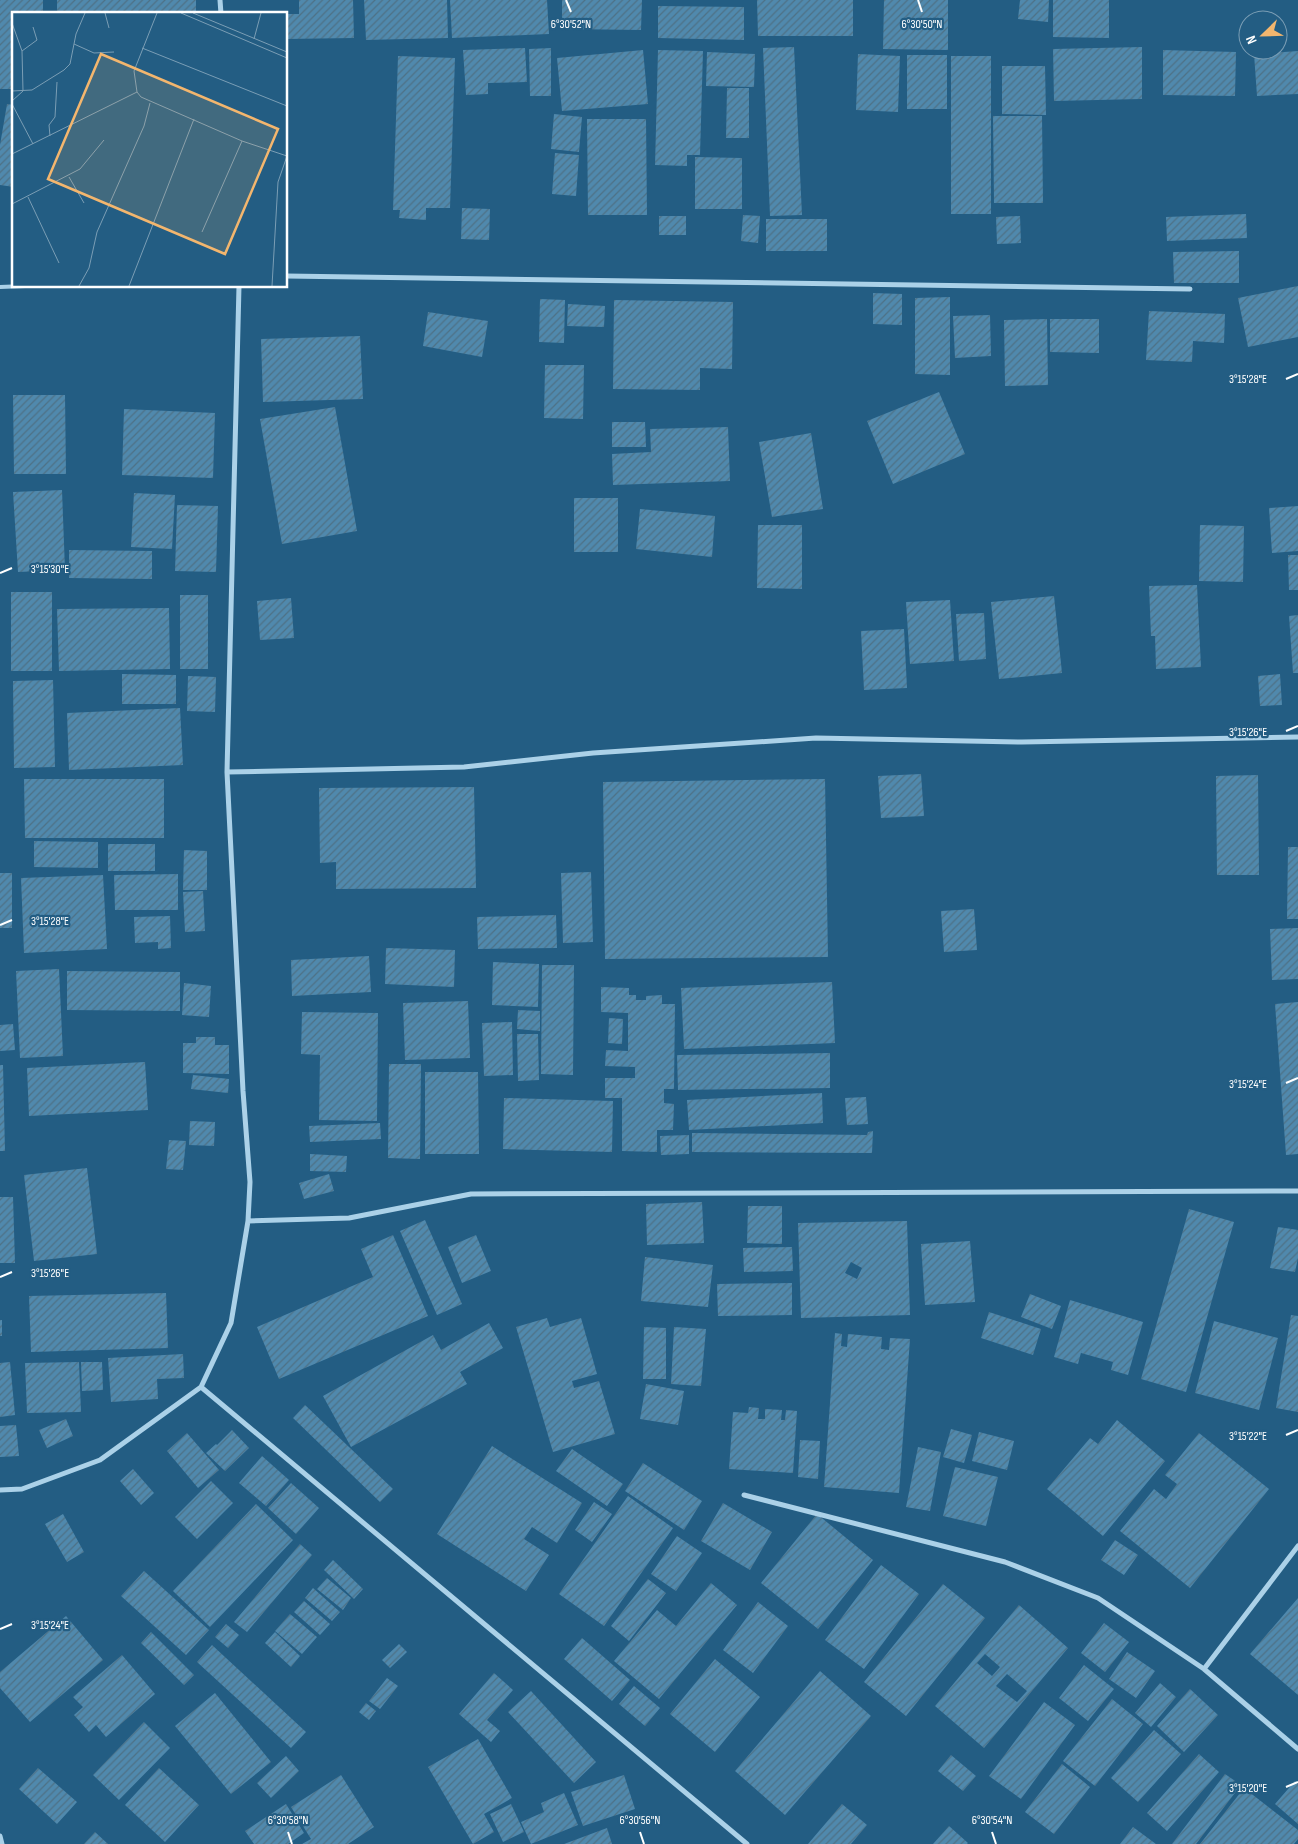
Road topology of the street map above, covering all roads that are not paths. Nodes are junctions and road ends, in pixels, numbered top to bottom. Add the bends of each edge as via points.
1 (288, 276) edge
2 (239, 288) edge
3 (1190, 289) dead end
4 (1298, 737) edge
5 (227, 772) junction
6 (1298, 1191) edge
7 (248, 1222) junction
8 (201, 1387) junction
9 (0, 1490) edge
10 (744, 1495) dead end
11 (1298, 1546) edge
12 (1204, 1669) junction
13 (1298, 1749) edge
14 (0, 1836) edge
15 (2, 1844) edge
16 (746, 1844) edge

1 - 3 street
2 - 5 street
4 - 5 street via 1022,742 816,738 594,753 464,767
5 - 7 street via 250,1182
6 - 7 street via 471,1194 349,1218
7 - 8 street via 231,1323
8 - 9 street via 100,1460 22,1489
8 - 16 street
10 - 12 street via 1005,1562 1098,1598
11 - 12 street
12 - 13 street
14 - 15 street

